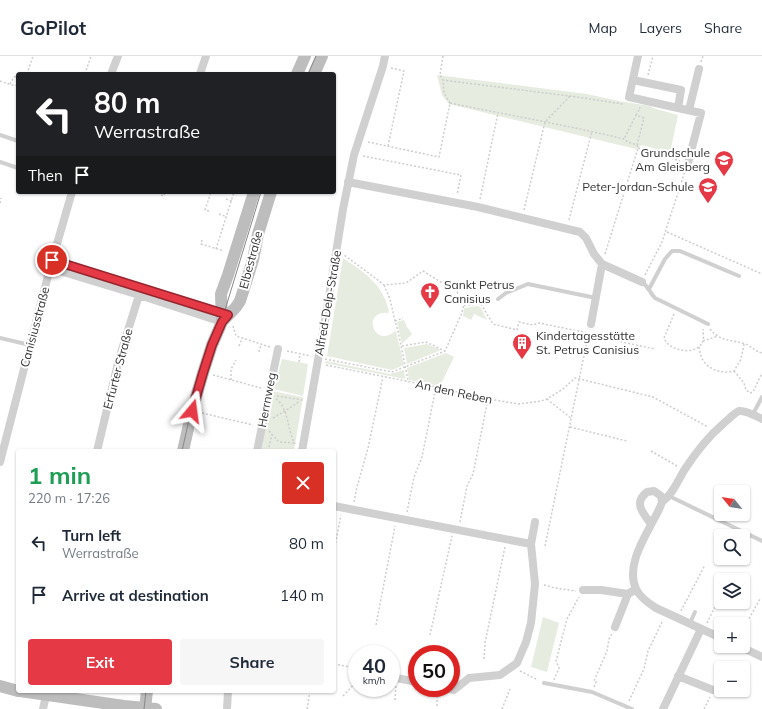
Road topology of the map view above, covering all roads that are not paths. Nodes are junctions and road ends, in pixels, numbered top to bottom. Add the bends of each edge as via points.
1 (118, 56) edge
2 (206, 56) edge
3 (305, 56) edge
4 (322, 56) edge
5 (385, 56) edge
6 (638, 56) edge
7 (699, 69) dead end
8 (112, 72) edge
9 (201, 72) edge
10 (298, 72) edge
11 (315, 72) edge
12 (633, 80) junction
13 (678, 108) junction
14 (689, 110) junction
15 (0, 136) edge
16 (16, 140) edge
17 (0, 162) edge
18 (688, 163) road end
19 (16, 167) edge
20 (348, 182) junction
21 (71, 194) edge
22 (253, 194) edge
23 (270, 194) edge
24 (51, 264) junction
25 (602, 264) junction
26 (739, 276) dead end
27 (642, 280) joint
28 (649, 289) junction
29 (140, 291) junction
30 (596, 298) junction
31 (498, 299) road end
32 (224, 316) junction
33 (591, 324) road end
34 (708, 324) road end
35 (0, 338) edge
36 (30, 345) junction
37 (278, 349) dead end
38 (762, 397) edge
39 (753, 415) junction
40 (762, 419) edge
41 (97, 449) edge
42 (183, 449) edge
43 (257, 449) edge
44 (302, 449) edge
45 (0, 462) edge
46 (666, 499) junction
47 (336, 506) edge
48 (535, 522) dead end
49 (651, 524) junction
50 (762, 541) edge
51 (531, 544) junction
52 (636, 588) junction
53 (583, 590) road end
54 (628, 594) junction
55 (695, 612) dead end
56 (689, 624) junction
57 (615, 627) road end
58 (702, 629) junction
59 (714, 635) edge
60 (750, 651) edge
61 (762, 657) edge
62 (678, 676) junction
63 (544, 683) road end
64 (460, 685) edge
65 (0, 686) edge
66 (16, 690) edge
67 (713, 690) road end
68 (47, 693) edge
69 (147, 693) edge
70 (228, 693) edge
71 (43, 709) edge
72 (149, 709) edge
73 (227, 709) edge
74 (632, 709) edge
75 (663, 709) edge

1 - 8 street
2 - 9 street
3 - 10 main road
4 - 11 main road
5 - 20 street, Alfred-Delp-Straße
6 - 12 street
7 - 14 street
12 - 13 street via 681,90
12 - 13 street via 629,97
13 - 14 street
14 - 18 street via 701,113
15 - 16 lane
17 - 19 lane
20 - 25 street via 455,202 580,232
20 - 44 street, Alfred-Delp-Straße
21 - 24 street, Canisiusstraße
22 - 32 main road, Elbestraße via 221,294
23 - 32 main road, Elbestraße via 240,301
24 - 29 street
24 - 36 street, Canisiusstraße
25 - 27 street
25 - 30 street
26 - 28 lane via 680,250 672,251
27 - 28 lane
28 - 34 lane via 655,298
29 - 32 street
29 - 41 street, Erfurter Straße via 119,359
30 - 31 lane via 528,284
30 - 33 street
32 - 42 main road, Elbestraße via 203,373
35 - 36 lane
36 - 45 street, Canisiusstraße
37 - 43 street, Herrnweg
38 - 39 lane
39 - 40 street
39 - 46 street via 740,411 715,430 700,447
46 - 49 street
46 - 49 street via 654,491 647,492 640,501 641,509
46 - 50 lane
47 - 51 street
48 - 51 street
49 - 52 street via 634,563
51 - 64 street via 535,584 532,616 526,642 517,663 500,675 469,678
52 - 54 street
52 - 56 street via 640,595 656,608
53 - 54 street
54 - 57 street
55 - 56 lane
56 - 58 street
58 - 59 street
58 - 62 street
60 - 61 street
62 - 67 street
62 - 75 street
63 - 74 lane via 592,692
65 - 66 main road
68 - 71 street
68 - 72 main road
69 - 72 main road
70 - 73 street

